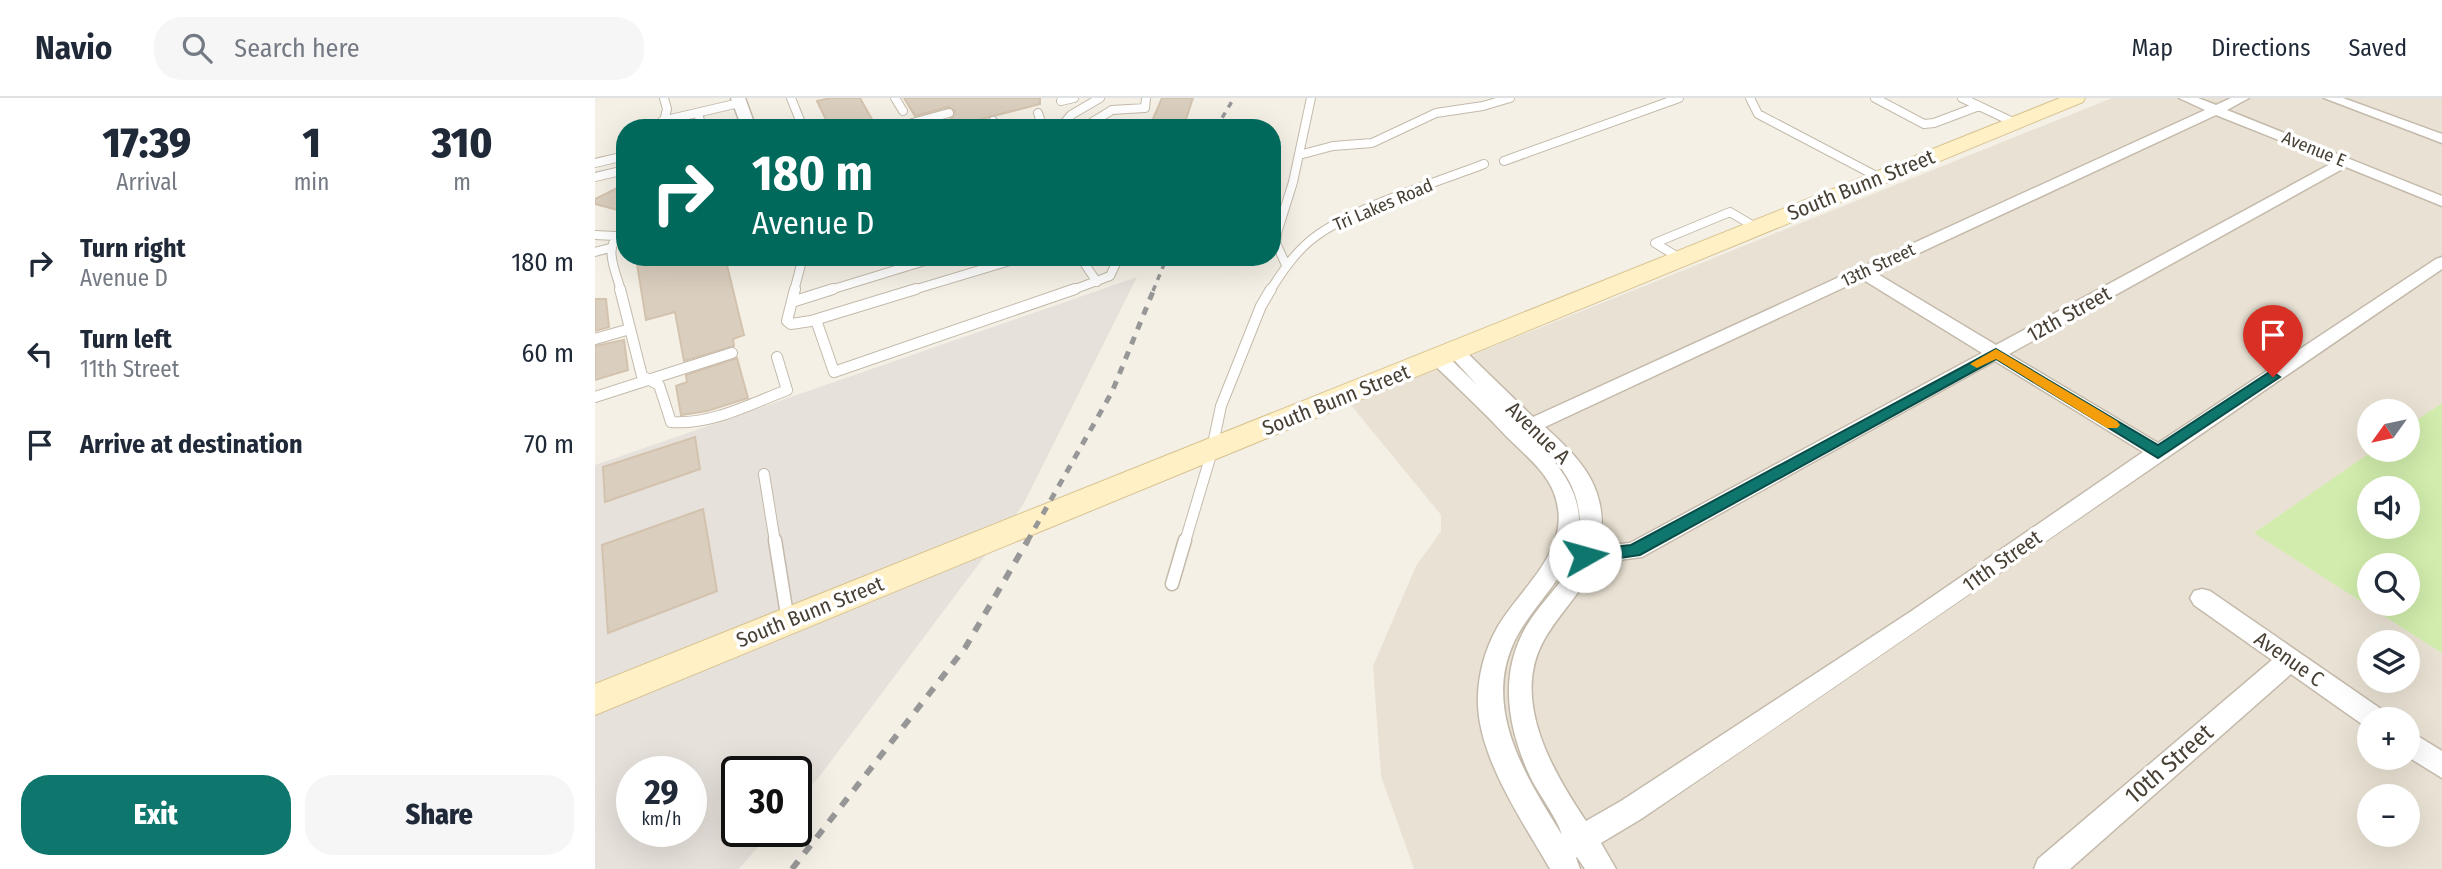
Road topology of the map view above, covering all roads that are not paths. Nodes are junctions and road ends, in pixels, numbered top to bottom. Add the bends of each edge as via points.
1 (664, 98) edge
2 (790, 98) edge
3 (895, 98) edge
4 (1074, 98) edge
5 (1100, 98) edge
6 (1146, 98) edge
7 (1311, 98) edge
8 (1510, 98) edge
9 (1679, 98) edge
10 (1750, 98) edge
11 (1875, 98) edge
12 (1962, 98) edge
13 (2076, 98) edge
14 (2186, 98) edge
15 (2242, 98) edge
16 (2331, 98) edge
17 (741, 100) edge
18 (1061, 101) dead end
19 (1979, 106) junction
20 (2216, 110) junction
21 (903, 111) dead end
22 (698, 113) junction
23 (949, 113) dead end
24 (1038, 113) dead end
25 (664, 119) edge
26 (679, 119) edge
27 (700, 119) edge
28 (745, 119) edge
29 (799, 119) edge
30 (927, 119) edge
31 (1040, 119) edge
32 (1068, 119) edge
33 (1098, 119) edge
34 (2015, 123) junction
35 (2442, 139) edge
36 (1299, 155) junction
37 (616, 158) edge
38 (1504, 161) dead end
39 (2345, 162) junction
40 (595, 163) edge
41 (1484, 164) dead end
42 (616, 172) edge
43 (595, 177) edge
44 (1880, 177) junction
45 (2442, 201) edge
46 (1281, 224) edge
47 (595, 235) edge
48 (615, 236) joint
49 (610, 248) junction
50 (595, 252) edge
51 (1281, 254) edge
52 (2442, 262) edge
53 (1286, 265) junction
54 (801, 266) edge
55 (909, 266) edge
56 (993, 266) edge
57 (1086, 266) edge
58 (1115, 266) edge
59 (1862, 272) junction
60 (1097, 282) junction
61 (792, 302) junction
62 (816, 320) junction
63 (630, 329) junction
64 (595, 339) edge
65 (732, 353) dead end
66 (1996, 353) junction
67 (1447, 355) junction
68 (777, 357) dead end
69 (648, 379) junction
70 (595, 397) edge
71 (1523, 430) junction
72 (1210, 452) junction
73 (2158, 453) junction
74 (764, 474) dead end
75 (1574, 555) junction
76 (1172, 583) dead end
77 (2202, 598) dead end
78 (788, 621) junction
79 (2290, 660) junction
80 (595, 700) edge
81 (2358, 707) edge
82 (2420, 750) edge
83 (2442, 766) edge
84 (1583, 839) junction
85 (1561, 861) edge
86 (1602, 869) edge
87 (2048, 869) edge

1 - 25 lane
2 - 29 lane
3 - 21 lane
4 - 18 lane
5 - 32 lane
6 - 33 lane via 1145,108 1112,110
7 - 36 lane
8 - 36 lane via 1436,113 1372,143
9 - 38 lane
10 - 44 lane via 1758,114
11 - 19 lane via 1924,124
12 - 19 lane
13 - 34 street, South Bunn Street
14 - 20 street, Avenue E
15 - 20 street, 13th Street
16 - 35 street
17 - 22 lane
17 - 28 street
19 - 34 lane
20 - 39 street, Avenue E
20 - 59 street, 13th Street
22 - 26 lane
22 - 27 lane
23 - 30 lane
24 - 31 lane
34 - 44 street, South Bunn Street
36 - 46 lane
37 - 40 lane
39 - 45 street, Avenue E
39 - 66 street, 12th Street
41 - 53 lane, Tri Lakes Road via 1344,219 1317,235
42 - 43 lane
44 - 67 street, South Bunn Street
47 - 48 lane
48 - 49 lane
49 - 50 lane
49 - 63 lane
51 - 53 lane
52 - 73 street, 11th Street
53 - 72 lane, Tri Lakes Road via 1261,306 1236,365
54 - 61 lane
55 - 61 lane
56 - 62 lane
57 - 60 lane
58 - 60 lane via 1110,276
59 - 66 street
59 - 71 street, 13th Street
60 - 62 lane via 834,372
61 - 62 lane via 787,321
63 - 64 lane
63 - 69 lane via 642,376
65 - 69 lane
66 - 73 street
66 - 75 street, 12th Street via 1634,551
67 - 71 street, Avenue A
67 - 72 street, South Bunn Street
68 - 69 lane via 787,390 700,421 671,422 659,385
69 - 70 lane
71 - 75 street, Avenue A via 1565,493
72 - 76 lane, Tri Lakes Road
72 - 78 street, South Bunn Street
73 - 84 street, 11th Street via 1917,619
74 - 78 lane
75 - 84 street, Avenue A via 1580,573 1545,616 1525,654 1521,678 1525,729 1534,754
75 - 85 street, Avenue A via 1505,635 1492,683 1492,715 1512,776
77 - 79 street, Avenue C
78 - 80 street, South Bunn Street
79 - 81 street, Avenue C
79 - 87 street, 10th Street
82 - 83 street
84 - 85 street, 11th Street
84 - 86 street, Avenue A

